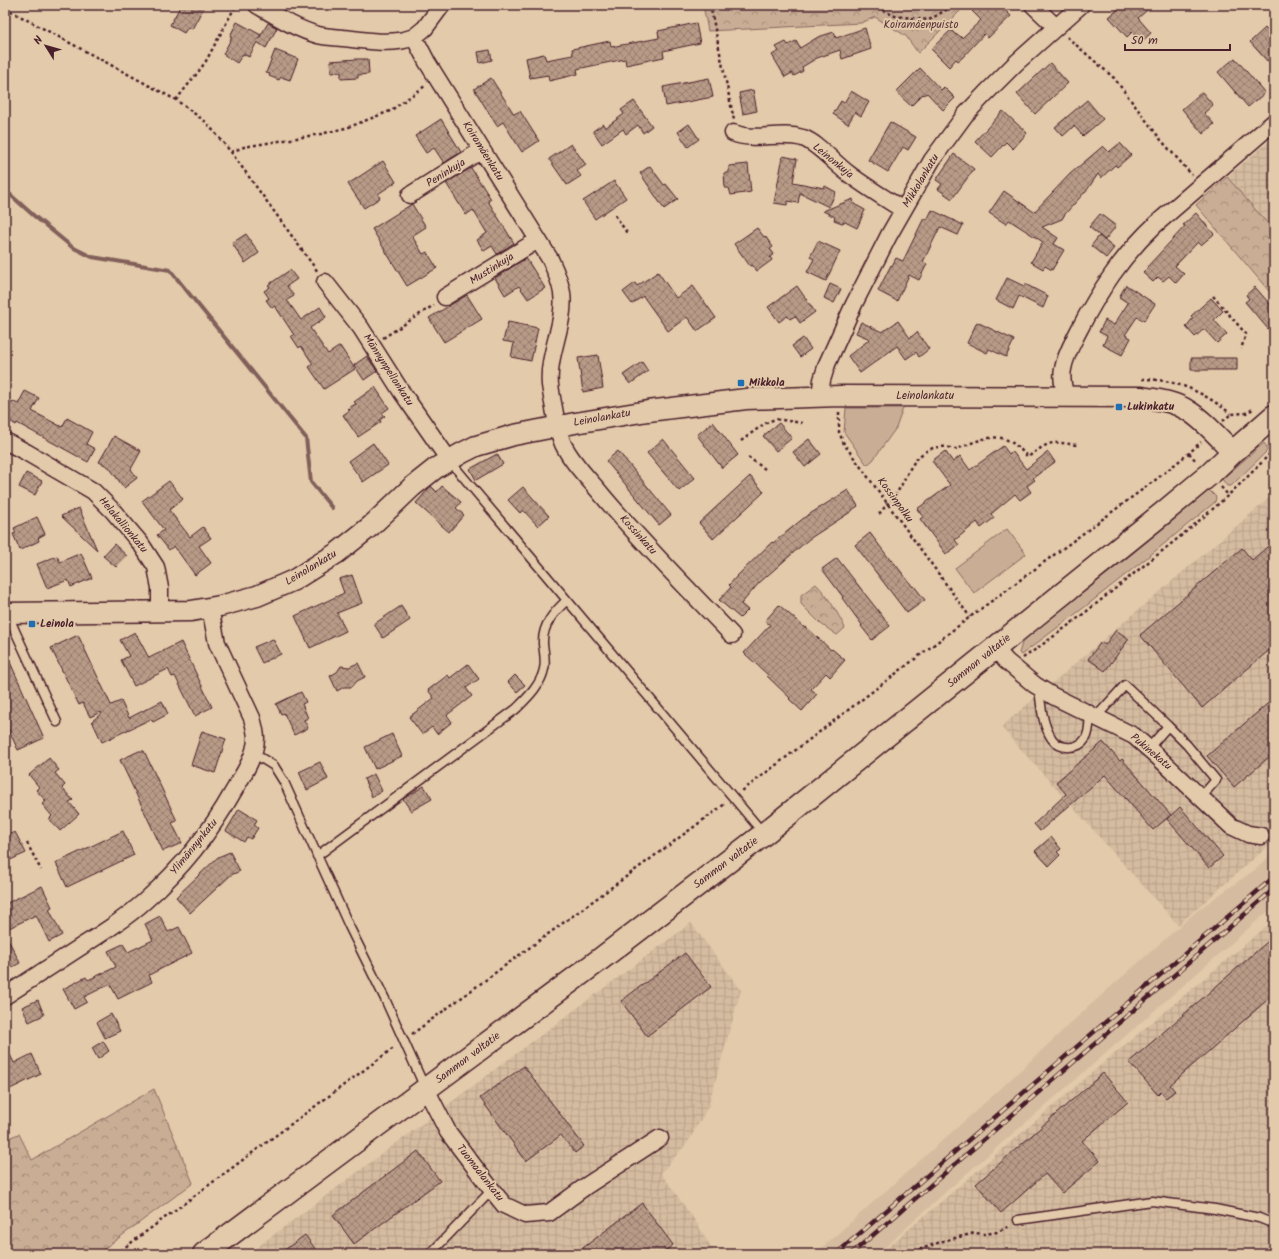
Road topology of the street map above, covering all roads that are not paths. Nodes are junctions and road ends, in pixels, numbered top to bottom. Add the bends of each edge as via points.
1 (257, 5) edge
2 (442, 5) edge
3 (1033, 5) edge
4 (1082, 5) edge
5 (1056, 27) junction
6 (414, 37) junction
7 (1274, 122) edge
8 (733, 133) road end
9 (482, 150) junction
10 (410, 195) dead end
11 (903, 210) junction
12 (538, 240) junction
13 (325, 282) road end
14 (445, 297) road end
15 (1066, 396) junction
16 (820, 397) junction
17 (1267, 410) edge
18 (558, 426) junction
19 (5, 441) edge
20 (1233, 452) junction
21 (449, 460) junction
22 (567, 600) junction
23 (210, 608) junction
24 (160, 612) junction
25 (7, 613) edge
26 (732, 634) dead end
27 (995, 648) junction
28 (1039, 687) junction
29 (1093, 715) junction
30 (57, 722) dead end
31 (1168, 726) junction
32 (1148, 749) junction
33 (253, 753) junction
34 (1201, 797) junction
35 (764, 834) junction
36 (1261, 836) dead end
37 (318, 856) junction
38 (5, 996) edge
39 (426, 1089) junction
40 (660, 1138) dead end
41 (492, 1190) junction
42 (1018, 1220) road end
43 (1274, 1224) edge
44 (204, 1254) edge
45 (430, 1254) edge

1 - 6 street via 290,24 318,35 390,42
2 - 6 street via 425,28
3 - 5 street
4 - 5 street, Mikkolankatu
5 - 11 street, Mikkolankatu via 965,115 945,140
6 - 9 street, Koiramäenkatu
7 - 15 street via 1139,240 1117,266 1087,315 1065,358 1062,380
8 - 11 street, Leinonkuja via 751,137 777,135 802,138 849,174
9 - 10 street, Peninkuja
9 - 12 street, Koiramäenkatu
11 - 16 street, Mikkolankatu via 854,304 827,364
12 - 14 street, Mustinkuja
12 - 18 street, Koiramäenkatu via 558,276 562,294 560,325 550,365 550,385
13 - 21 street, Männynpellonkatu via 362,328 401,391
15 - 16 street, Leinolankatu
15 - 20 street, Leinolankatu via 1142,396 1170,402 1186,409
16 - 18 street, Leinolankatu via 746,399 699,404
17 - 20 main road, Sammon valtatie
18 - 21 street, Leinolankatu via 494,440
18 - 26 street, Kossinkatu via 563,444 601,494
19 - 24 street, Helakallionkatu via 87,488 113,511 141,544 156,567 160,588
20 - 27 main road, Sammon valtatie via 1210,474
21 - 22 lane
21 - 23 street, Leinolankatu via 424,476 371,526 321,564 294,580 257,596
22 - 35 lane
22 - 37 lane via 546,625 543,638 544,669 531,694 516,709
23 - 24 street, Leinolankatu
23 - 33 street, Ylimännynkatu via 217,643 252,718 256,738
24 - 25 street, Leinolankatu
25 - 30 lane
27 - 28 street, Pukinekatu via 1011,666
27 - 35 main road, Sammon valtatie
28 - 29 street, Pukinekatu
28 - 29 lane via 1044,723 1052,740 1059,745 1066,748 1081,744 1086,738
29 - 31 lane via 1125,685
29 - 32 street, Pukinekatu via 1134,736
31 - 32 lane
31 - 34 lane via 1216,780
32 - 34 street, Pukinekatu
33 - 37 lane via 267,761 279,773
33 - 38 street, Ylimännynkatu via 209,832 166,882 113,926
34 - 36 street, Pukinekatu via 1231,826 1248,834
35 - 39 main road, Sammon valtatie
37 - 39 lane
39 - 41 street, Tuomaalankatu via 448,1132
39 - 44 main road, Sammon valtatie
40 - 41 street, Tuomaalankatu via 549,1213 525,1215 504,1205
41 - 45 lane
42 - 43 lane via 1152,1201 1215,1209 1259,1218

